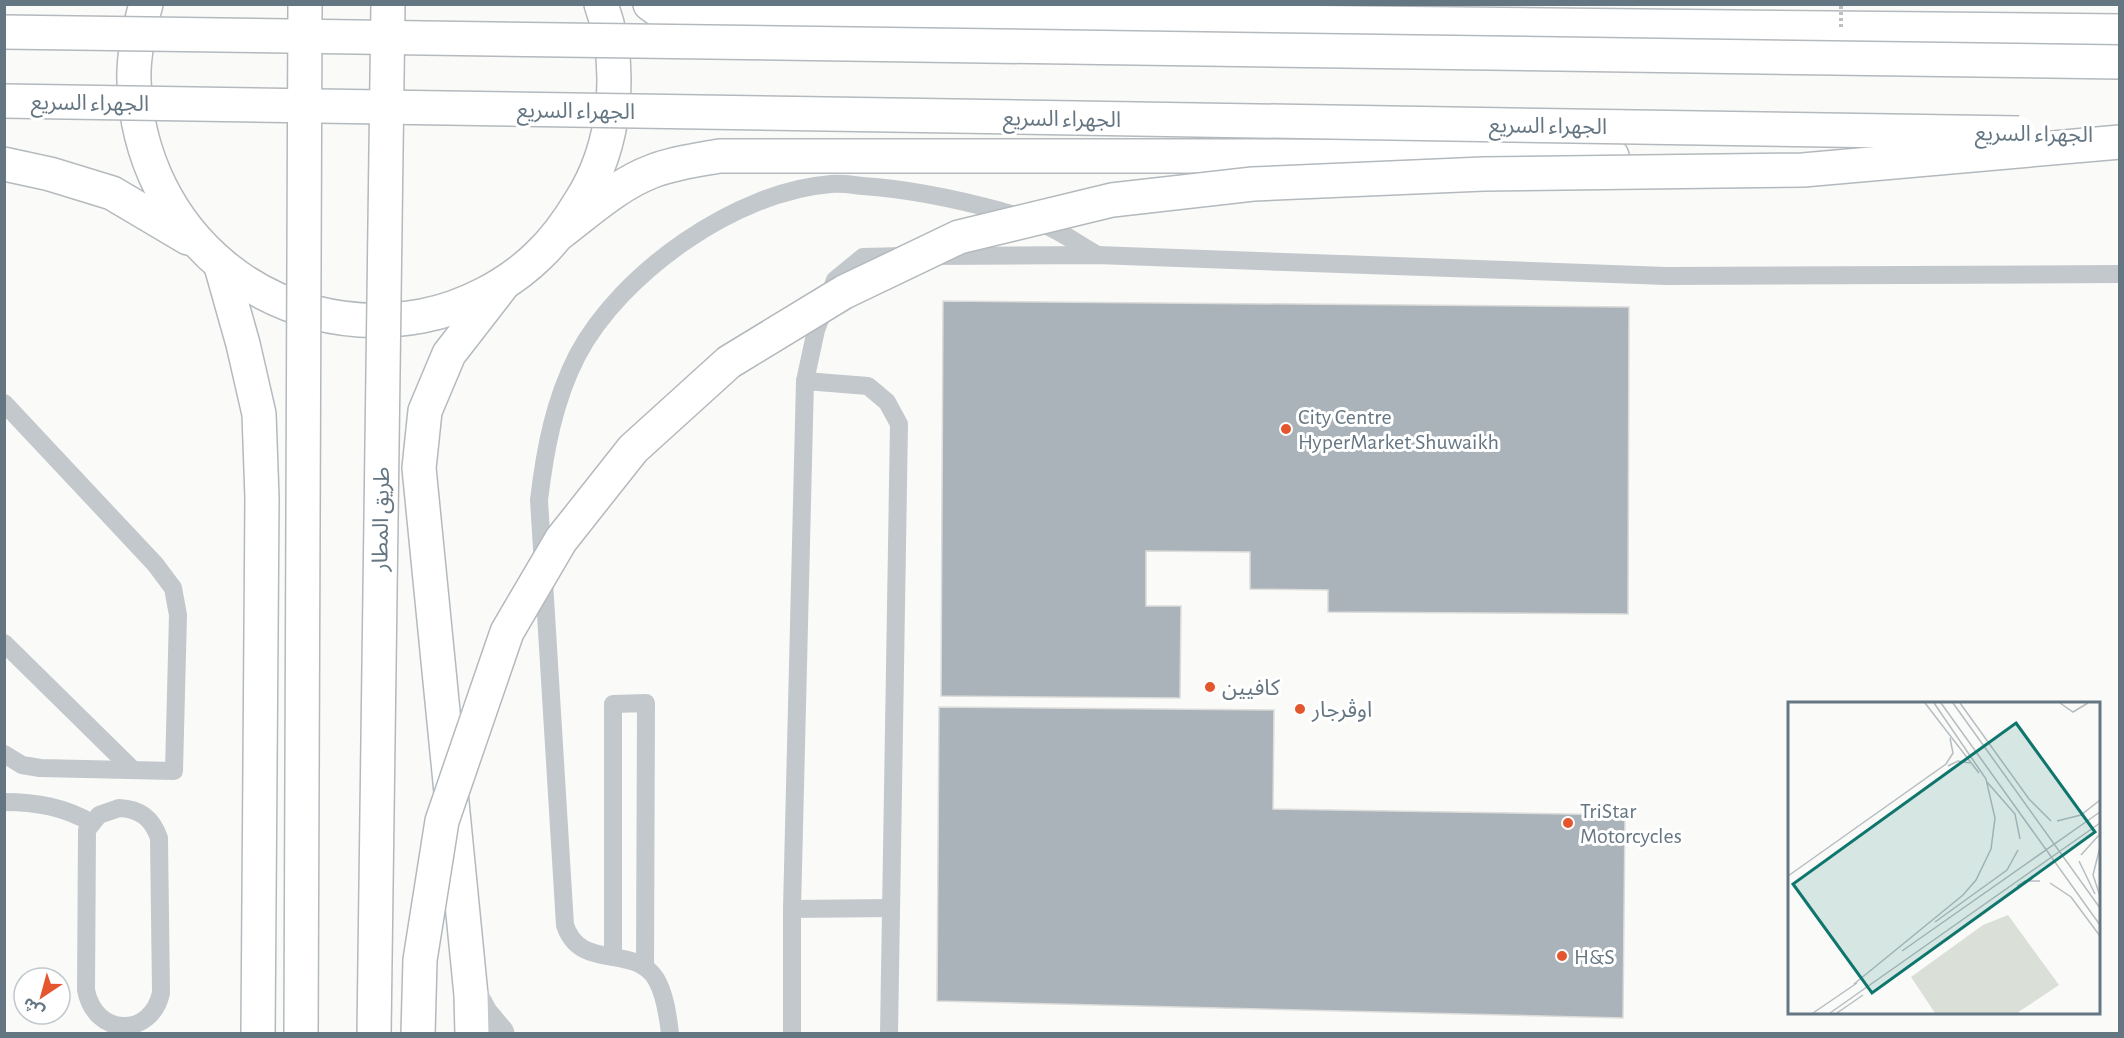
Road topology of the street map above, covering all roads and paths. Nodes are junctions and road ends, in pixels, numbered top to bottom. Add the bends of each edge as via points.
1 (146, 4) edge
2 (305, 4) edge
3 (388, 4) edge
4 (601, 4) edge
5 (650, 4) edge
6 (2120, 31) edge
7 (4, 32) edge
8 (2120, 62) edge
9 (4, 100) edge
10 (2120, 134) edge
11 (2120, 142) edge
12 (2120, 157) edge
13 (4, 164) edge
14 (560, 233) junction
15 (197, 243) junction
16 (1097, 255) junction
17 (221, 266) junction
18 (2120, 274) edge
19 (504, 283) junction
20 (805, 381) junction
21 (4, 404) edge
22 (4, 643) edge
23 (4, 754) edge
24 (132, 768) junction
25 (4, 802) edge
26 (92, 823) junction
27 (891, 908) junction
28 (792, 909) junction
29 (613, 957) junction
30 (645, 967) junction
31 (471, 995) junction
32 (258, 1034) edge
33 (301, 1034) edge
34 (374, 1034) edge
35 (418, 1034) edge
36 (472, 1034) edge
37 (498, 1034) edge
38 (670, 1034) edge
39 (792, 1034) edge
40 (889, 1034) edge

1 - 15 main road via 136,40 136,113 157,183 172,211
2 - 33 main road, bridge
3 - 34 main road, طريق المطار, bridge
4 - 14 main road via 610,37 614,89 607,140 589,189
5 - 6 main road via 691,16
7 - 8 main road, bridge
9 - 10 main road, الجهراء السريع, bridge
11 - 35 main road, bridge via 1803,170 1483,174 1264,183 1112,200 959,237 844,292 729,362 633,449 561,540 507,632 442,821 420,960
12 - 14 main road, الجهراء السريع via 720,156 651,172 621,187
13 - 15 main road via 112,194
14 - 19 main road via 537,258
15 - 17 main road
16 - 18 lane via 1666,276
16 - 20 lane via 863,257 835,280 816,330
16 - 29 lane via 1040,223 956,198 832,184 788,191 735,211 648,269 594,330 577,355 557,404 546,446 539,500 565,925 568,937 578,946 590,953
17 - 19 main road via 287,304 360,321 399,320 435,313 466,303
17 - 32 main road via 243,344 259,424 262,498
19 - 31 main road, طريق المطار via 450,354 425,411 419,468
20 - 27 lane via 868,386 887,402 899,424
20 - 28 lane
21 - 24 lane via 173,588 178,615 174,771
22 - 24 lane
23 - 24 lane via 22,765 40,768
25 - 26 lane via 52,806
26 - 26 lane via 86,839 88,1001 101,1020 111,1025 134,1026 153,1014 161,993 159,838 149,819 130,808 109,810
27 - 28 lane
27 - 40 lane
28 - 39 lane
29 - 30 lane
29 - 30 lane via 613,704 646,703
30 - 38 lane via 656,978 662,994
31 - 36 main road, طريق المطار
31 - 37 street

